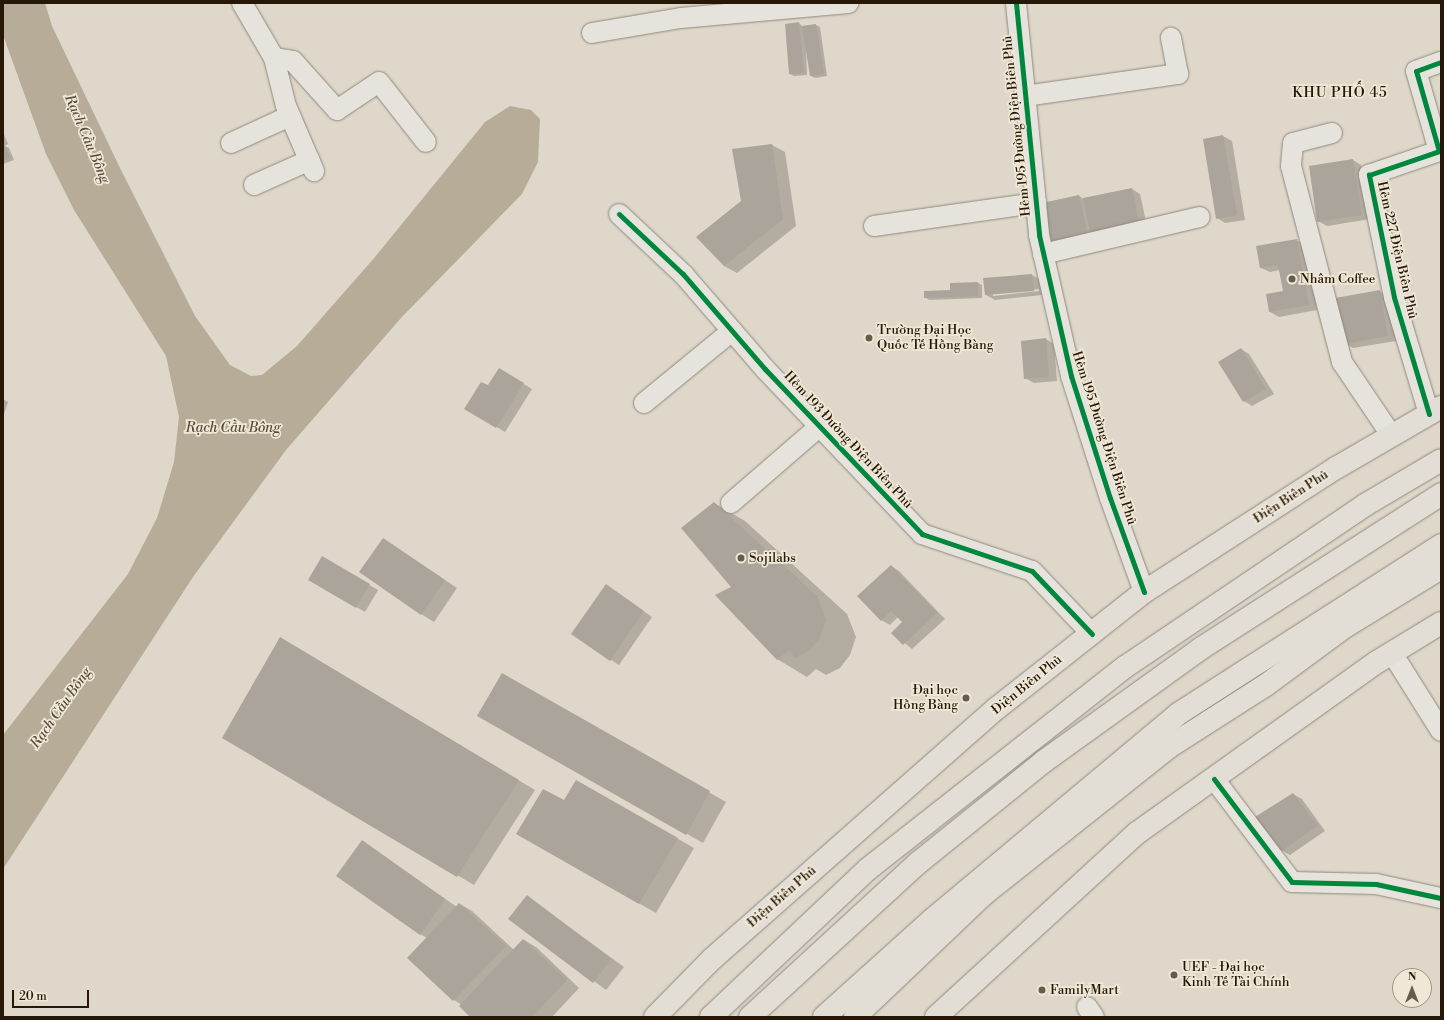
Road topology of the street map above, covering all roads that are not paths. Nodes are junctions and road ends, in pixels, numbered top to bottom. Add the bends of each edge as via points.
1 (242, 3) edge
2 (848, 3) edge
3 (1016, 3) edge
4 (592, 33) dead end
5 (1171, 38) dead end
6 (274, 58) junction
7 (1441, 62) edge
8 (1025, 96) junction
9 (290, 116) junction
10 (1332, 133) dead end
11 (426, 142) dead end
12 (231, 143) dead end
13 (254, 186) dead end
14 (1036, 202) junction
15 (619, 214) dead end
16 (1200, 217) dead end
17 (874, 226) dead end
18 (1043, 254) junction
19 (732, 331) junction
20 (644, 403) dead end
21 (1435, 410) edge
22 (820, 426) junction
23 (1392, 436) junction
24 (1441, 460) edge
25 (1441, 494) edge
26 (731, 503) dead end
27 (1441, 545) edge
28 (1441, 568) edge
29 (1144, 592) junction
30 (1441, 623) edge
31 (1092, 634) junction
32 (1392, 653) junction
33 (1441, 731) edge
34 (1214, 779) junction
35 (1441, 898) edge
36 (655, 1017) edge
37 (711, 1017) edge
38 (750, 1017) edge
39 (824, 1017) edge
40 (855, 1017) edge
41 (936, 1017) edge

1 - 6 street
2 - 4 street via 680,18
3 - 8 street, Hẻm 195 Đường Điện Biên Phủ
5 - 8 street via 1178,74
6 - 9 street
6 - 11 street via 293,61 337,110 379,82
7 - 21 street, Hẻm 227 Điện Biên Phủ via 1416,71 1438,150 1369,175 1394,297
8 - 14 street, Hẻm 195 Đường Điện Biên Phủ
9 - 12 street
9 - 13 street via 312,165
10 - 23 street via 1293,143 1291,166 1342,362
14 - 17 street
14 - 18 street, Hẻm 195 Đường Điện Biên Phủ
15 - 19 street, Hẻm 193 Đường Điện Biên Phủ via 683,274
16 - 18 street
18 - 29 street, Hẻm 195 Đường Điện Biên Phủ via 1071,376 1110,498
19 - 20 street
19 - 22 street, Hẻm 193 Đường Điện Biên Phủ
21 - 23 main road, Điện Biên Phủ
22 - 26 street
22 - 31 street, Hẻm 193 Đường Điện Biên Phủ via 922,534 1032,571
23 - 29 main road, Điện Biên Phủ via 1336,468
24 - 37 main road via 1365,505 1125,667 868,869
25 - 38 main road via 1200,649 1043,762 918,863
27 - 39 main road via 1178,714 933,919
28 - 40 main road via 1346,626 1266,684 1169,747 984,896
29 - 31 main road, Điện Biên Phủ
30 - 32 main road
31 - 36 main road, Điện Biên Phủ via 997,708 712,959
32 - 33 street
32 - 34 main road
34 - 35 street via 1292,882 1376,884
34 - 41 main road via 1137,833

